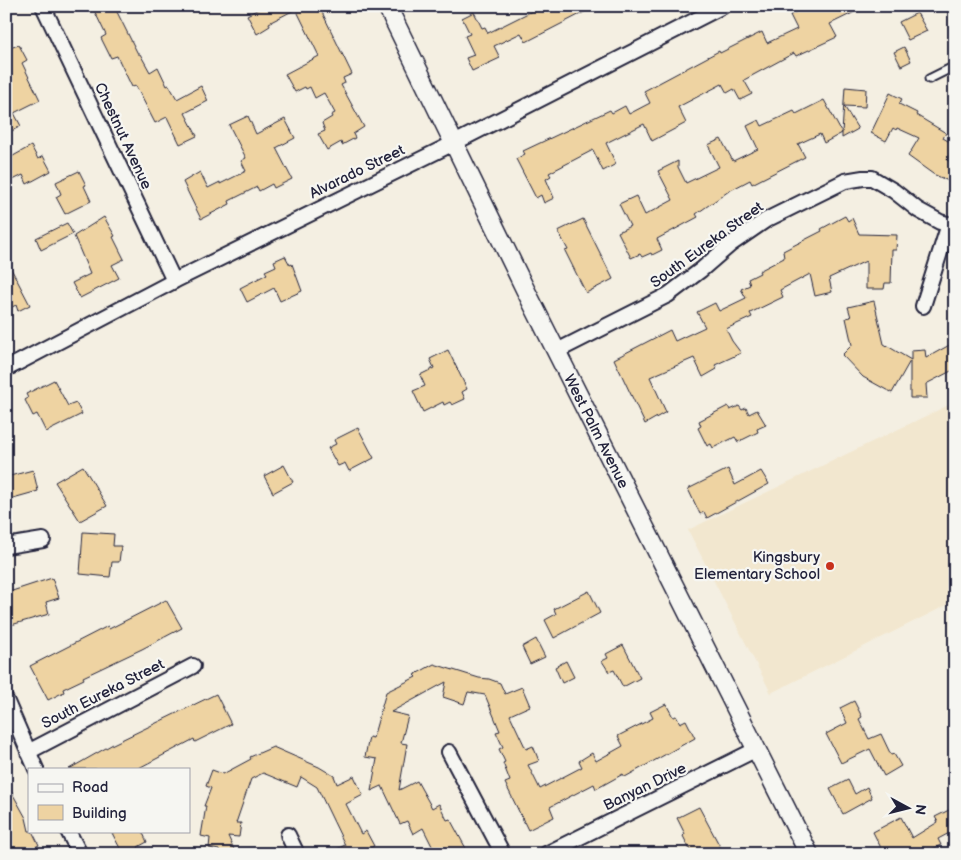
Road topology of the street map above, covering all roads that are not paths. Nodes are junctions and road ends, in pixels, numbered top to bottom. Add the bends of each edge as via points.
1 (43, 6) edge
2 (386, 6) edge
3 (723, 6) edge
4 (955, 66) edge
5 (929, 80) dead end
6 (454, 143) junction
7 (952, 225) edge
8 (174, 281) junction
9 (923, 306) dead end
10 (557, 351) junction
11 (6, 369) edge
12 (43, 540) dead end
13 (6, 546) edge
14 (193, 666) dead end
15 (6, 700) edge
16 (757, 749) junction
17 (28, 752) junction
18 (449, 752) dead end
19 (36, 768) edge
20 (69, 832) edge
21 (288, 835) dead end
22 (80, 854) edge
23 (298, 854) edge
24 (503, 854) edge
25 (546, 854) edge
26 (809, 854) edge

1 - 8 street, Chestnut Avenue
2 - 6 street, West Palm Avenue
3 - 6 street, Alvarado Street
4 - 5 lane
6 - 8 street, Alvarado Street
6 - 10 street, West Palm Avenue
7 - 9 street
7 - 10 street, South Eureka Street via 918,210 872,178 845,182 766,220 668,295
8 - 11 street, Alvarado Street
10 - 16 street, West Palm Avenue
12 - 13 street
14 - 17 street, South Eureka Street
15 - 17 street
16 - 25 street, Banyan Drive
16 - 26 street, West Palm Avenue
17 - 19 street
18 - 24 street
20 - 22 street
21 - 23 street

